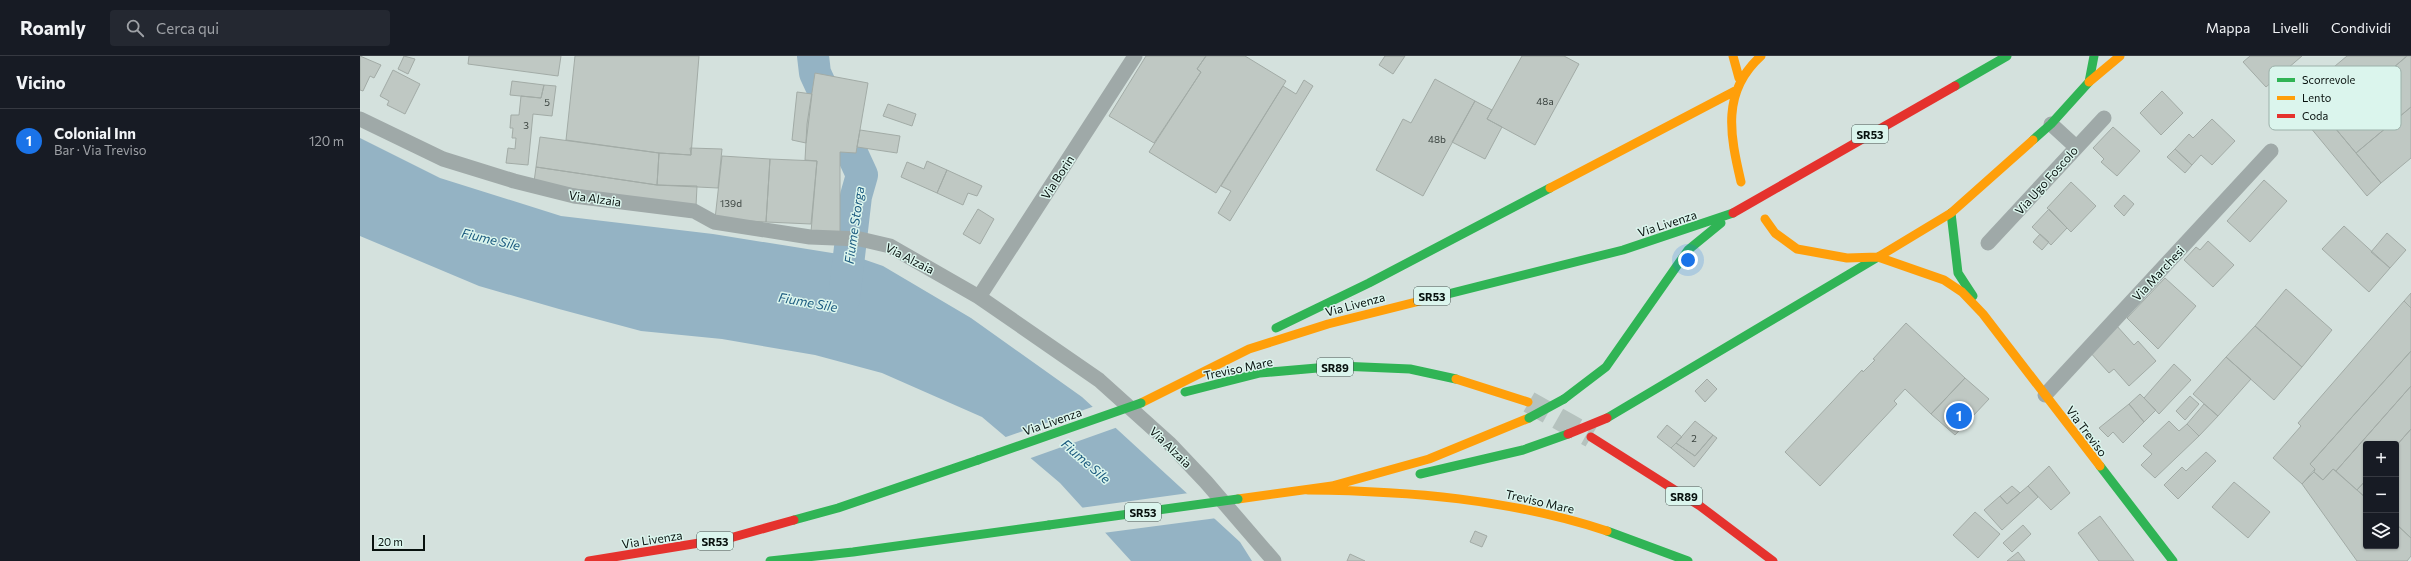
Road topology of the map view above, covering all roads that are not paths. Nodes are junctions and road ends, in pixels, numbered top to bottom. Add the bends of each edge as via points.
1 (1135, 56) edge
2 (1733, 56) edge
3 (1761, 56) edge
4 (2007, 56) edge
5 (2094, 56) edge
6 (2120, 56) edge
7 (1739, 78) junction
8 (2089, 82) junction
9 (1735, 90) junction
10 (2104, 118) dead end
11 (360, 119) edge
12 (2051, 124) junction
13 (2076, 147) junction
14 (2270, 151) dead end
15 (1741, 182) dead end
16 (1733, 213) junction
17 (1951, 213) junction
18 (1765, 219) dead end
19 (1988, 243) dead end
20 (1878, 257) junction
21 (979, 297) junction
22 (1983, 314) junction
23 (1249, 349) junction
24 (2045, 395) junction
25 (1528, 402) tunnel mouth
26 (1141, 403) junction
27 (1591, 437) tunnel mouth
28 (1407, 477) dead end
29 (1384, 482) dead end
30 (1308, 490) junction
31 (1346, 490) junction
32 (589, 561) edge
33 (770, 561) edge
34 (1274, 561) edge
35 (1688, 561) edge
36 (1774, 561) edge
37 (2173, 561) edge

1 - 21 street, Via Borin
2 - 7 main road
3 - 7 main road
4 - 16 main road, SR53, bridge
5 - 8 main road
6 - 8 main road
7 - 9 main road
8 - 12 main road
9 - 15 main road via 1731,121 1733,147
9 - 23 main road via 1369,283 1261,336
10 - 13 street, Via Ugo Foscolo
11 - 21 street, Via Alzaia via 443,159 574,196 694,211 714,222 810,237 860,239 890,246
12 - 13 street
12 - 17 main road
13 - 19 street, Via Ugo Foscolo
14 - 24 street, Via Marchesi
16 - 23 main road, Via Livenza / SR53 via 1623,250 1328,324
16 - 30 main road, Via Livenza / SR53, bridge via 1688,250 1606,367 1564,399 1528,418 1430,459 1332,486
17 - 20 main road
17 - 22 main road, Via Treviso via 1958,273
18 - 20 main road via 1775,233 1797,249 1847,258
20 - 22 main road, Via Treviso via 1944,280 1962,292
20 - 28 main road, bridge via 1607,418 1523,450
21 - 34 street, Via Alzaia via 1098,380 1169,443
22 - 24 main road, Via Treviso
23 - 26 main road, Via Livenza / SR53
24 - 37 main road, Via Treviso
25 - 26 main road, Treviso Mare / SR89 via 1466,381 1410,369 1340,366 1260,373
26 - 32 main road, Via Livenza / SR53, bridge via 838,508 730,538
27 - 36 main road, SR89 via 1700,506
29 - 31 main road
30 - 31 main road, Treviso Mare
30 - 33 main road, Via Livenza / SR53, bridge
31 - 35 main road, Treviso Mare via 1418,493 1515,506 1596,527

